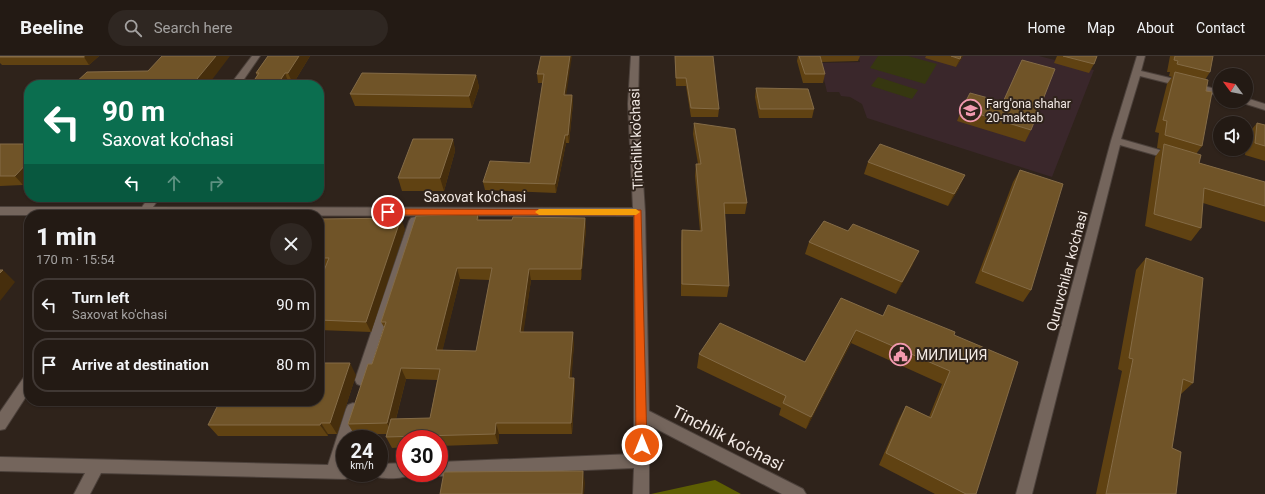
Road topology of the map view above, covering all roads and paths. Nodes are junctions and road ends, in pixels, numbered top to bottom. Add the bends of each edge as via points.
1 (256, 56) edge
2 (635, 56) edge
3 (1140, 56) edge
4 (1136, 72) junction
5 (239, 80) edge
6 (1213, 91) edge
7 (1253, 103) edge
8 (1265, 107) edge
9 (1116, 141) junction
10 (1183, 160) edge
11 (0, 211) edge
12 (24, 211) edge
13 (324, 212) edge
14 (418, 212) junction
15 (638, 212) junction
16 (24, 388) edge
17 (642, 414) junction
18 (0, 424) edge
19 (352, 430) edge
20 (642, 461) junction
21 (0, 464) edge
22 (97, 466) junction
23 (448, 469) edge
24 (336, 472) edge
25 (82, 494) edge
26 (641, 494) edge
27 (798, 494) edge
28 (1024, 494) edge

1 - 5 street
2 - 15 street, Tinchlik ko'chasi via 632,104
3 - 4 street, Quruvchilar ko'chasi
4 - 6 street
4 - 9 street, Quruvchilar ko'chasi
7 - 8 street
9 - 10 street
9 - 28 street, Quruvchilar ko'chasi
11 - 12 street, Saxovat ko'chasi
13 - 14 street, Saxovat ko'chasi
14 - 15 street, Saxovat ko'chasi
14 - 19 street
15 - 17 street, Tinchlik ko'chasi
16 - 18 street
17 - 20 street, Tinchlik ko'chasi
17 - 27 street, Tinchlik ko'chasi
20 - 23 street
20 - 26 street, Tinchlik ko'chasi
21 - 22 street
22 - 24 street
22 - 25 street

